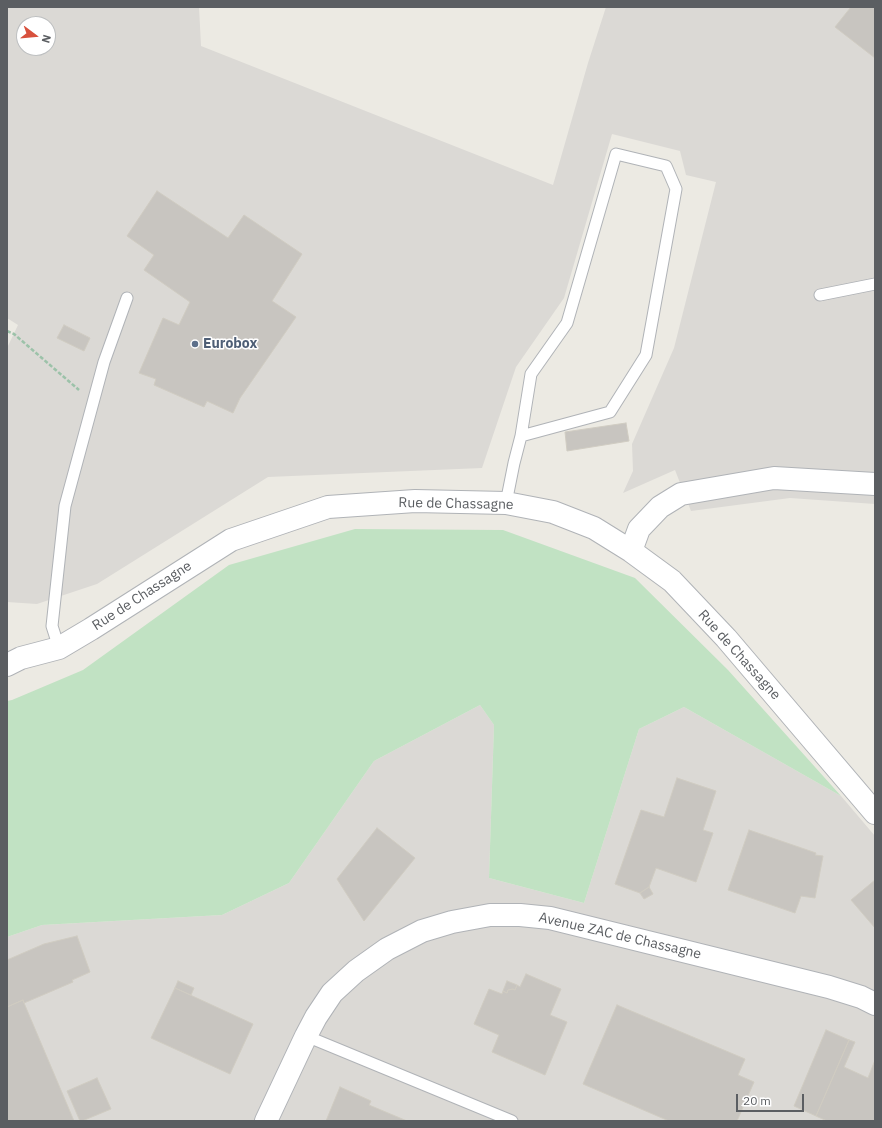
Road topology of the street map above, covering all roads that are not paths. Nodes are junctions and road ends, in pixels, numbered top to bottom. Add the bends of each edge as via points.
1 (875, 284) edge
2 (820, 295) dead end
3 (127, 298) dead end
4 (521, 436) junction
5 (875, 484) edge
6 (506, 503) junction
7 (631, 551) junction
8 (59, 648) junction
9 (12, 660) edge
10 (875, 813) edge
11 (875, 1004) edge
12 (306, 1036) junction
13 (266, 1121) edge
14 (512, 1121) edge

1 - 2 lane
3 - 8 lane via 104,362 65,506 52,626
4 - 4 lane via 610,412 646,355 676,189 666,166 616,154 567,322 531,374
4 - 6 lane
5 - 7 street via 774,478 681,494 660,507 639,529
6 - 7 street, Rue de Chassagne via 553,512 594,528
6 - 8 street, Rue de Chassagne via 415,501 328,507 231,540
7 - 10 street, Rue de Chassagne via 672,581 726,638
8 - 9 street, Rue de Chassagne
11 - 12 street, Avenue ZAC de Chassagne via 829,987 550,918 490,915 422,931 387,949 356,971 332,993
12 - 13 street, Avenue ZAC de Chassagne
12 - 14 lane

